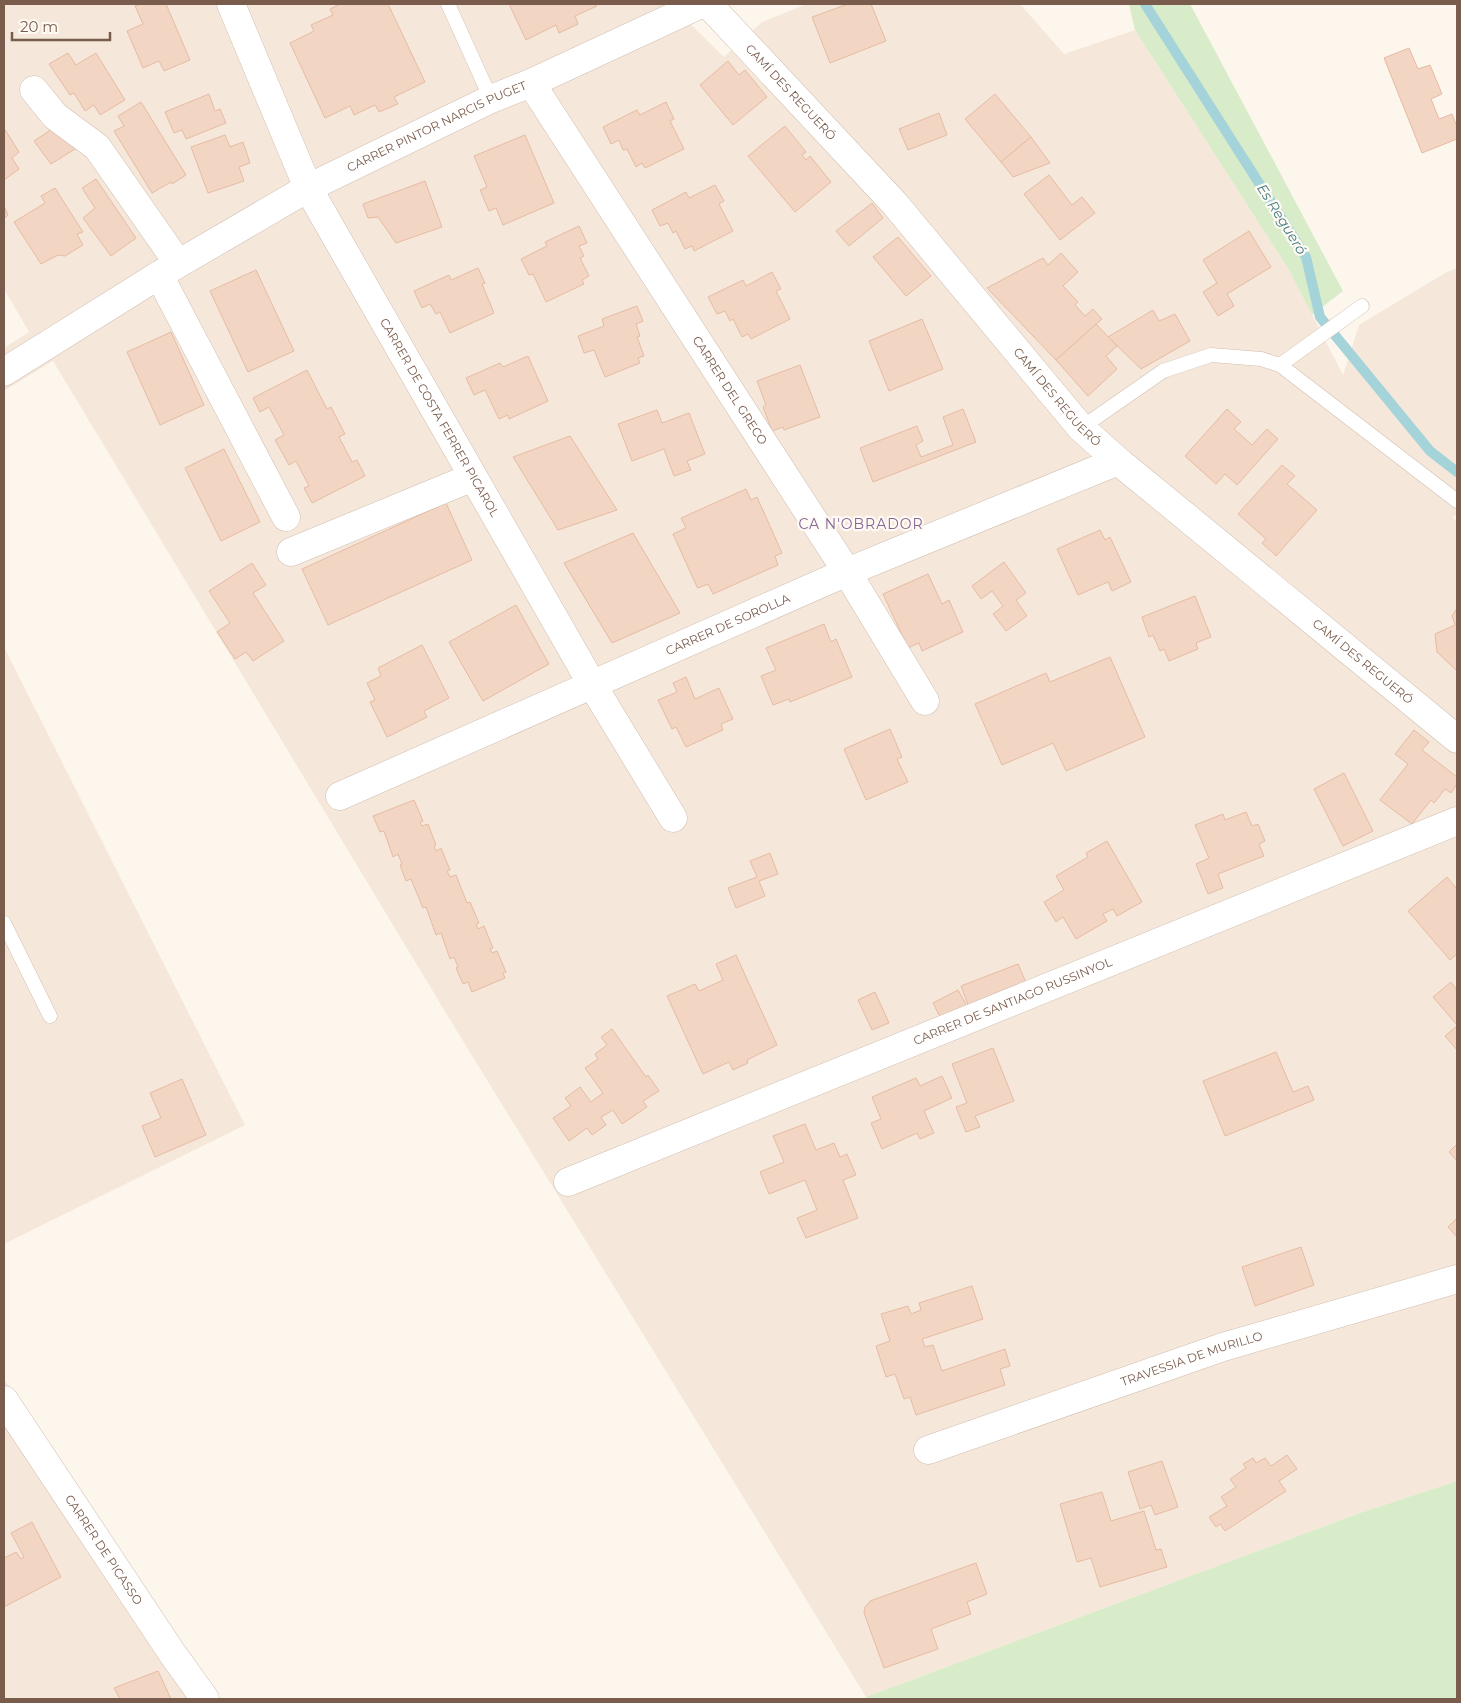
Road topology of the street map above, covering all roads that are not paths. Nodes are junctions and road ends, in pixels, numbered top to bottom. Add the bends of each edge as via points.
1 (230, 4) edge
2 (448, 4) edge
3 (701, 4) edge
4 (708, 4) edge
5 (531, 83) junction
6 (34, 90) dead end
7 (491, 99) junction
8 (308, 188) junction
9 (169, 269) junction
10 (1362, 306) dead end
11 (1280, 365) junction
12 (4, 372) edge
13 (1081, 428) junction
14 (1118, 461) junction
15 (473, 477) junction
16 (1457, 501) edge
17 (286, 517) dead end
18 (291, 552) dead end
19 (848, 572) junction
20 (593, 686) junction
21 (925, 701) dead end
22 (1457, 739) edge
23 (340, 796) dead end
24 (673, 818) dead end
25 (1457, 821) edge
26 (4, 923) edge
27 (50, 1016) dead end
28 (568, 1182) dead end
29 (1457, 1279) edge
30 (4, 1400) edge
31 (928, 1450) dead end
32 (206, 1699) edge

1 - 8 street, CARRER DE COSTA FERRER PICAROL
2 - 7 lane
3 - 5 street, CARRER PINTOR NARCIS PUGET
4 - 13 street, CAMÍ DES REGUERÓ via 894,204
5 - 7 street, CARRER PINTOR NARCIS PUGET
5 - 19 street, CARRER DEL GRECO
6 - 9 street via 55,116 97,146
7 - 8 street, CARRER PINTOR NARCIS PUGET
8 - 9 street, CARRER PINTOR NARCIS PUGET
8 - 15 street, CARRER DE COSTA FERRER PICAROL
9 - 12 street, CARRER PINTOR NARCIS PUGET
9 - 17 street
10 - 11 lane
11 - 13 lane via 1261,359 1211,355 1163,371
11 - 16 lane
13 - 14 street, CAMÍ DES REGUERÓ
14 - 19 street, CARRER DE SOROLLA
14 - 22 street, CAMÍ DES REGUERÓ
15 - 18 street
15 - 20 street, CARRER DE COSTA FERRER PICAROL
19 - 20 street, CARRER DE SOROLLA
19 - 21 street, CARRER DEL GRECO
20 - 23 street, CARRER DE SOROLLA
20 - 24 street, CARRER DE COSTA FERRER PICAROL
25 - 28 street, CARRER DE SANTIAGO RUSSINYOL
26 - 27 lane
29 - 31 street, TRAVESSIA DE MURILLO via 1222,1347
30 - 32 street, CARRER DE PICASSO

